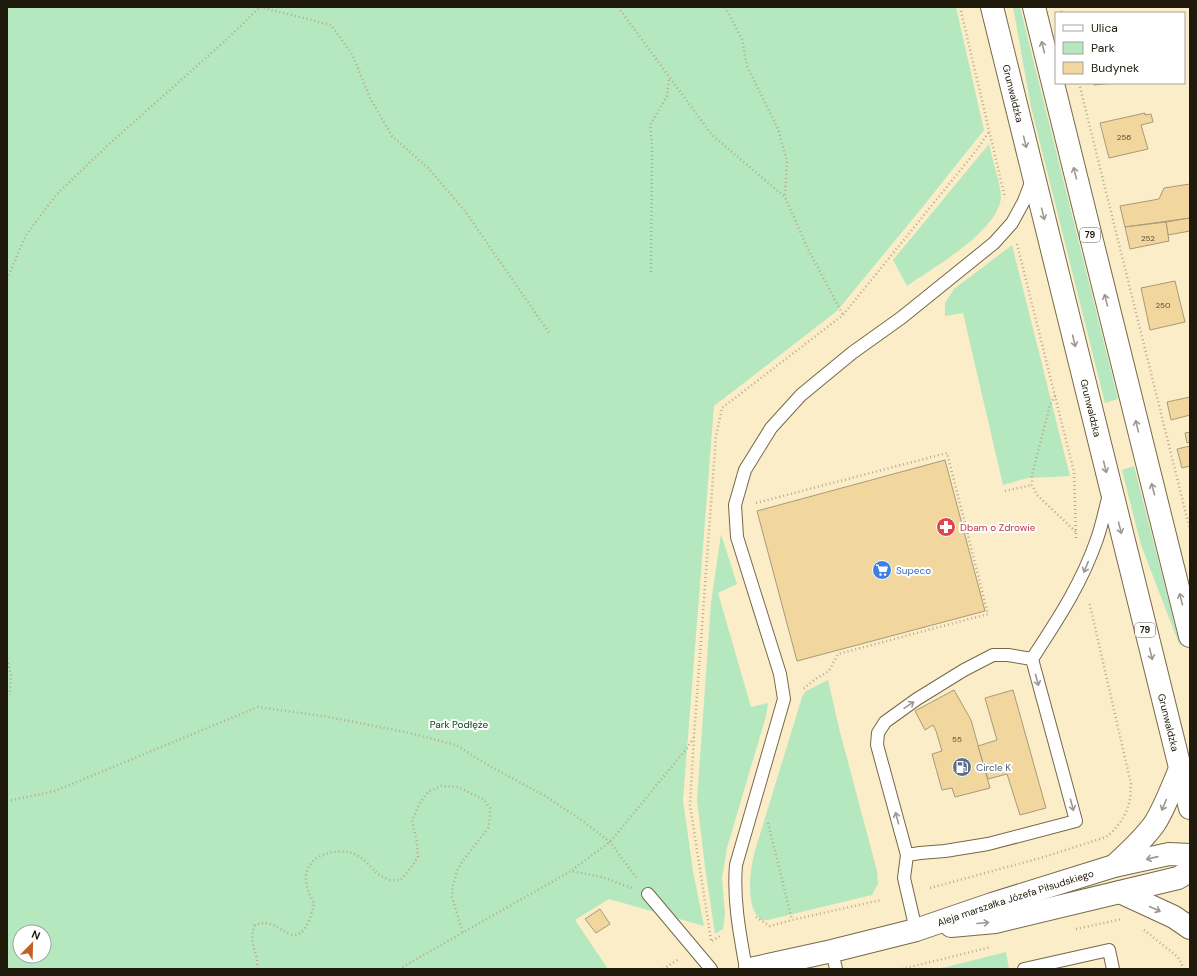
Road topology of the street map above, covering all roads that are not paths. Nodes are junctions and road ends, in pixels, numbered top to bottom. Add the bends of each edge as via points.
1 (992, 7) edge
2 (1034, 7) edge
3 (1034, 177) junction
4 (1111, 490) junction
5 (1190, 636) edge
6 (1032, 659) junction
7 (1180, 769) junction
8 (1190, 808) edge
9 (907, 855) junction
10 (1190, 855) edge
11 (1114, 866) junction
12 (1190, 871) edge
13 (1120, 892) junction
14 (648, 894) road end
15 (1190, 928) edge
16 (916, 930) junction
17 (834, 960) edge
18 (711, 969) edge
19 (746, 969) edge
20 (750, 969) edge
21 (1024, 969) edge
22 (1113, 969) edge

1 -> 3 main road, Grunwaldzka / 79
5 -> 2 main road, 79
3 -> 4 main road, Grunwaldzka / 79
3 - 19 lane via 1012,223 994,244 801,395 771,428 745,470 735,505 737,537 780,674 784,698 736,865 734,881
4 -> 6 lane via 1098,538 1083,574 1073,595
4 -> 7 main road, Grunwaldzka / 79
9 -> 6 lane via 877,745 878,733 885,722 898,711 964,670 993,655
6 -> 9 lane via 1076,821 988,844
7 - 8 main road, Grunwaldzka / 79
7 -> 11 main road, Aleja marszałka Józefa Piłsudskiego via 1154,824
9 - 16 lane via 904,878
10 -> 11 main road, Aleja marszałka Józefa Piłsudskiego via 1169,854
11 - 16 main road, Aleja marszałka Józefa Piłsudskiego
12 - 13 main road, Aleja marszałka Józefa Piłsudskiego via 1178,878
13 -> 15 main road via 1174,917
16 -> 13 main road, Aleja marszałka Józefa Piłsudskiego via 995,922
14 - 18 lane
16 - 17 main road, Aleja marszałka Józefa Piłsudskiego
17 - 20 main road, Aleja marszałka Józefa Piłsudskiego via 801,957
21 - 22 lane via 1109,950

